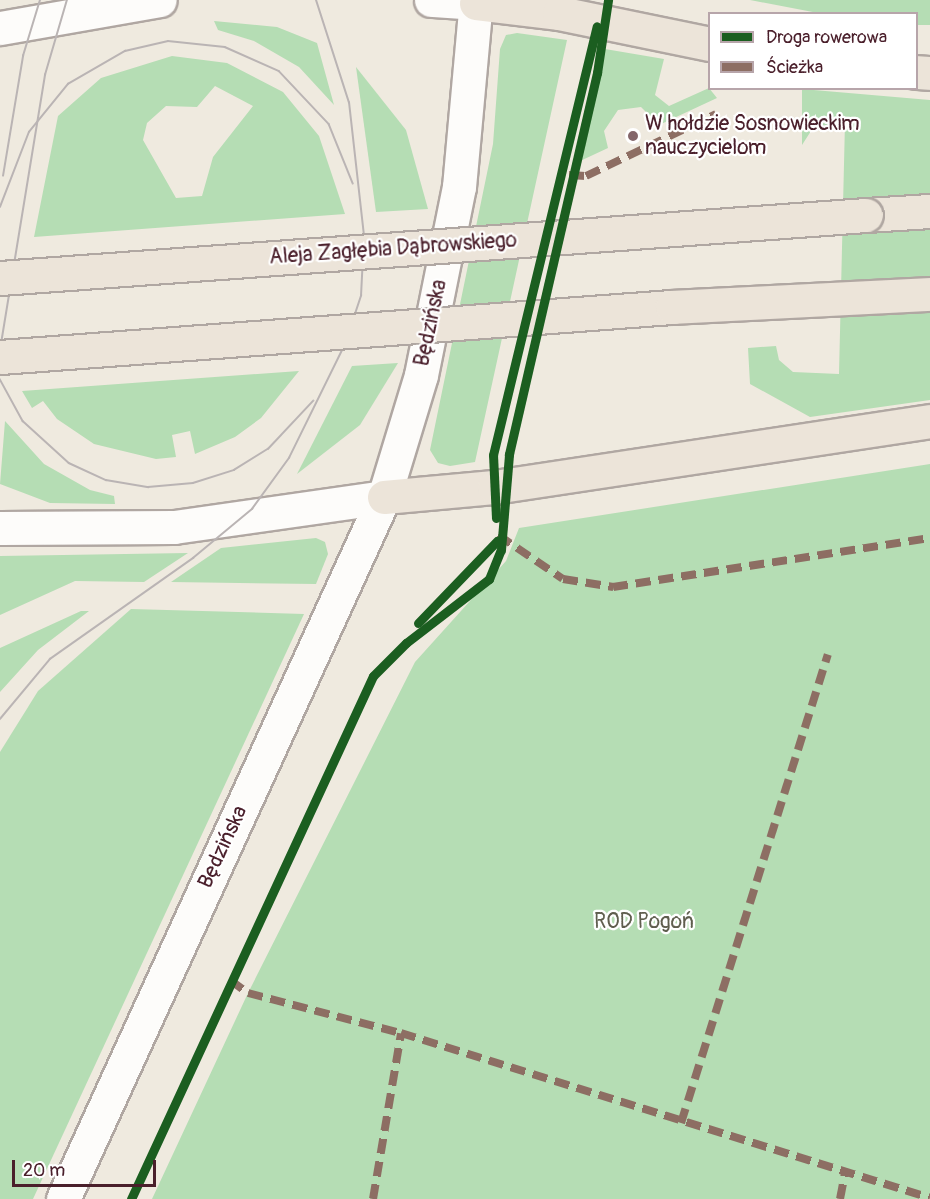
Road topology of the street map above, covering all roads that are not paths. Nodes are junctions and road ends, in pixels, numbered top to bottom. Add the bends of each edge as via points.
1 (160, 0) edge
2 (431, 0) edge
3 (476, 2) edge
4 (0, 28) edge
5 (708, 44) edge
6 (930, 212) edge
7 (0, 278) edge
8 (930, 294) edge
9 (0, 357) edge
10 (930, 421) edge
11 (384, 497) junction
12 (0, 528) edge
13 (63, 1199) edge

1 - 4 street
2 - 3 street
3 - 5 main road via 559,13
3 - 11 street, Będzińska via 459,188 421,375
6 - 7 main road, Aleja Zagłębia Dąbrowskiego, bridge
8 - 9 main road, bridge via 672,307
10 - 11 main road via 494,487
11 - 12 street via 174,527
11 - 13 street, Będzińska

